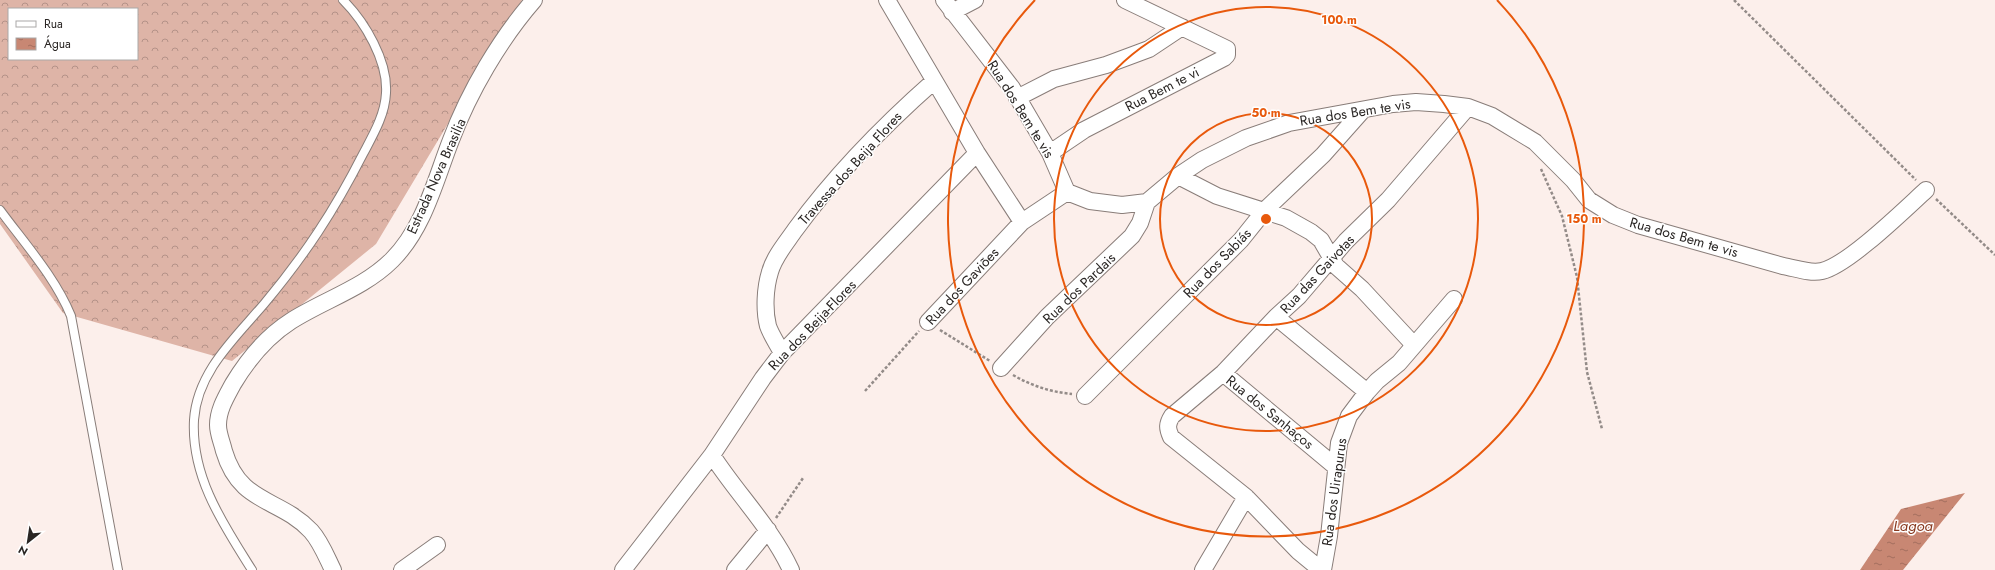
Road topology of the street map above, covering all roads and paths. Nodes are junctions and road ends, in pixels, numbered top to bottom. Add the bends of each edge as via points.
1 (343, 0) edge
2 (534, 0) edge
3 (887, 0) edge
4 (975, 0) edge
5 (1126, 0) edge
6 (1734, 0) edge
7 (948, 6) edge
8 (1182, 27) junction
9 (934, 81) junction
10 (1017, 98) junction
11 (1468, 107) junction
12 (1363, 110) junction
13 (977, 153) junction
14 (1050, 153) junction
15 (1538, 163) dead end
16 (1178, 176) junction
17 (1926, 190) junction
18 (1067, 192) junction
19 (1147, 202) junction
20 (0, 210) edge
21 (1265, 210) junction
22 (1022, 222) junction
23 (1995, 255) edge
24 (1331, 259) junction
25 (1454, 299) dead end
26 (1276, 317) junction
27 (928, 322) joint
28 (1414, 345) junction
29 (782, 353) junction
30 (1001, 368) dead end
31 (1223, 373) junction
32 (865, 391) dead end
33 (1367, 392) junction
34 (1085, 396) dead end
35 (1602, 429) dead end
36 (1171, 436) joint
37 (712, 455) junction
38 (1336, 467) junction
39 (803, 478) dead end
40 (1246, 497) junction
41 (768, 530) junction
42 (437, 545) dead end
43 (118, 570) edge
44 (252, 570) edge
45 (334, 570) edge
46 (402, 570) edge
47 (623, 570) edge
48 (735, 570) edge
49 (791, 570) edge
50 (1203, 570) edge
51 (1322, 570) edge

1 - 44 lane via 355,12 369,34 380,61 387,92 380,121 337,204 305,254 228,344 212,368 199,393 194,419 196,453 205,488
2 - 45 street, Estrada Nova Brasilia via 507,35 467,105 451,138 428,202 414,232 397,254 372,278 290,321 263,343 244,366 220,408 218,426 221,439 231,470 239,482 300,521 312,532
3 - 9 street
4 - 7 street
5 - 8 street, Rua Bem te vi
6 - 17 path
7 - 10 street, Rua dos Bem te vis via 993,62
8 - 10 street via 1149,49 1106,65 1054,79
8 - 14 street, Rua Bem te vi via 1223,47 1227,55 1084,130
9 - 13 street
9 - 29 street, Travessa dos Beija Flores via 882,128 812,206 776,258 770,270 766,309 768,326
10 - 14 street, Rua dos Bem te vis
11 - 12 street, Rua dos Bem te vis via 1416,102
11 - 17 street, Rua dos Bem te vis via 1492,116 1535,142 1589,200 1613,215 1638,225 1806,271 1822,271 1842,262
11 - 24 street, Rua das Gaivotas via 1388,200 1362,224
12 - 16 street, Rua dos Bem te vis via 1288,123 1262,132 1202,160
12 - 21 street, Rua dos Sabiás via 1323,155
13 - 22 street
13 - 29 street, Rua dos Beija-Flores
14 - 18 street, Rua dos Bem te vis
15 - 35 path via 1562,216 1577,277 1587,372
16 - 19 street, Rua dos Bem te vis
16 - 21 street via 1217,196
17 - 23 path
18 - 19 street via 1104,204
18 - 22 street, Rua dos Gaviões
19 - 30 street, Rua dos Pardais via 1140,223 1127,241 1047,317
20 - 43 lane via 54,284 71,316
21 - 24 street via 1286,218 1310,232 1320,240
21 - 34 street, Rua dos Sabiás via 1241,240
22 - 27 street, Rua dos Gaviões
24 - 26 street, Rua das Gaivotas via 1299,296
24 - 28 street
25 - 28 street, Rua dos Uirapurus
26 - 31 street, Rua das Gaivotas
26 - 33 street
27 - 32 path, Rua dos Gaviões
28 - 33 street, Rua dos Uirapurus via 1399,363
29 - 37 street, Rua dos Beija-Flores
31 - 36 street, Rua das Gaivotas via 1172,416 1168,427
31 - 38 street, Rua dos Sanhaços
33 - 38 street, Rua dos Uirapurus via 1344,427
36 - 40 street, Rua dos Uirapurus
37 - 41 street
37 - 47 street, Rua dos Beija-Flores
38 - 51 street, Rua dos Uirapurus via 1329,536
39 - 41 path
40 - 50 street
40 - 51 street, Rua dos Uirapurus via 1298,551
41 - 48 street
41 - 49 street
42 - 46 street

